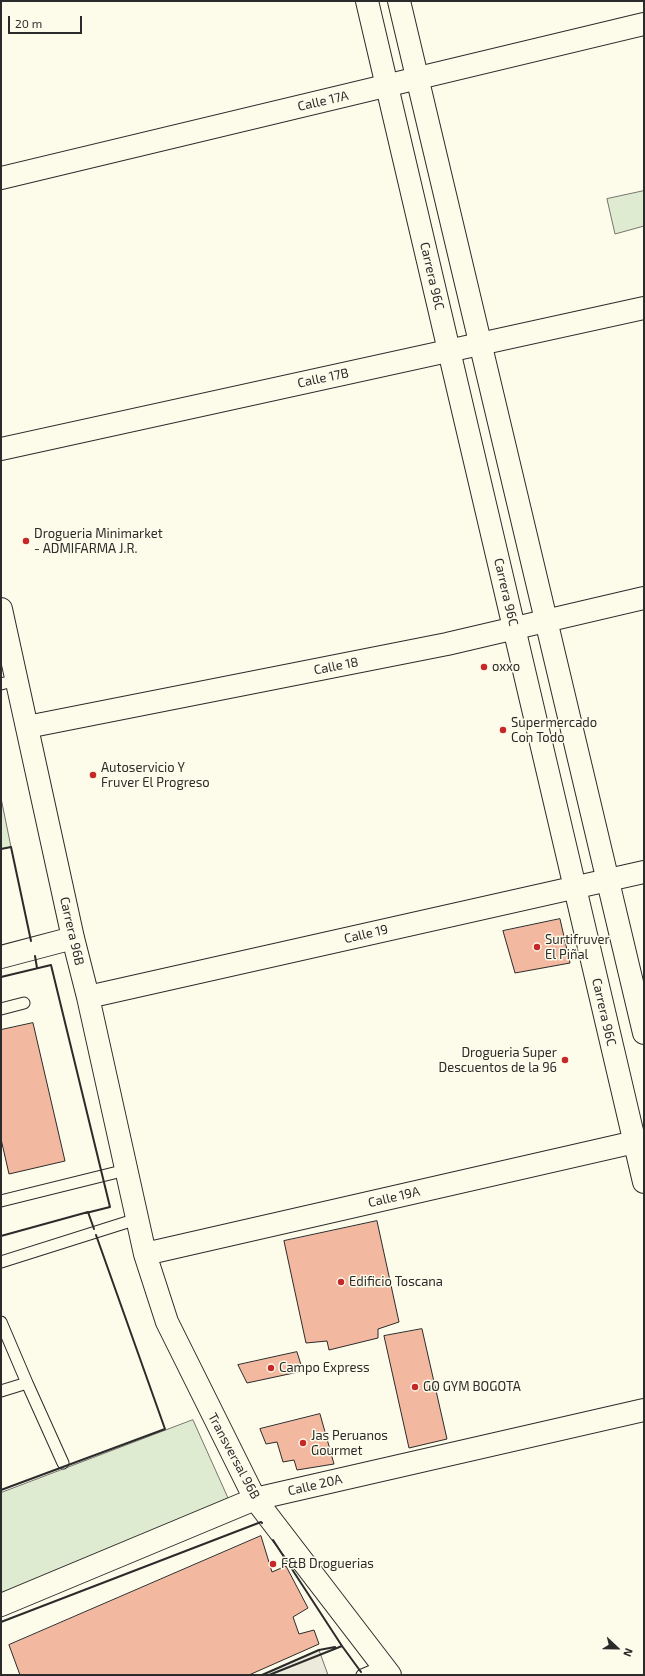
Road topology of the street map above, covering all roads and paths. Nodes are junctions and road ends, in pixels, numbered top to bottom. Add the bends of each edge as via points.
1 (367, 1) edge
2 (399, 1) edge
3 (644, 24) edge
4 (418, 79) junction
5 (387, 86) junction
6 (1, 178) edge
7 (644, 308) edge
8 (481, 344) junction
9 (449, 351) junction
10 (1, 449) edge
11 (644, 598) edge
12 (2, 619) edge
13 (546, 620) junction
14 (514, 628) junction
15 (9, 682) edge
16 (27, 727) junction
17 (644, 872) edge
18 (608, 880) junction
19 (575, 887) junction
20 (73, 938) junction
21 (1, 957) edge
22 (88, 998) junction
23 (24, 1003) dead end
24 (1, 1009) edge
25 (644, 1033) edge
26 (639, 1141) edge
27 (126, 1170) junction
28 (644, 1182) edge
29 (1, 1201) edge
30 (137, 1220) junction
31 (145, 1254) junction
32 (1, 1262) edge
33 (1, 1322) edge
34 (27, 1383) junction
35 (1, 1391) edge
36 (644, 1410) edge
37 (63, 1463) dead end
38 (254, 1499) junction
39 (1, 1605) edge
40 (387, 1670) edge
41 (362, 1675) edge

1 - 5 street, Carrera 96C
2 - 4 street
3 - 4 street, Calle 17A
4 - 5 street, Calle 17A
4 - 8 street
5 - 6 street, Calle 17A
5 - 9 street, Carrera 96C
7 - 8 street, Calle 17B
8 - 9 street, Calle 17B
8 - 13 street
9 - 10 street, Calle 17B
9 - 14 street, Carrera 96C
11 - 13 street, Calle 18
12 - 15 street, Carrera 96B
13 - 14 street, Calle 18
13 - 18 street
14 - 16 street, Calle 18 via 447,644
14 - 19 street, Carrera 96C
15 - 16 street, Carrera 96B
16 - 20 street, Carrera 96B
17 - 18 street, Calle 19
18 - 19 street, Calle 19
18 - 25 street
19 - 22 street, Calle 19
19 - 26 street, Carrera 96C
20 - 21 street
20 - 22 street, Carrera 96B
22 - 27 street, Carrera 96B
23 - 24 lane
26 - 28 street, Carrera 96C
26 - 31 street, Calle 19A
27 - 29 lane
27 - 30 street, Carrera 96B
30 - 31 street, Carrera 96B
30 - 32 lane
31 - 38 street, Transversal 96B via 167,1322
33 - 34 lane
34 - 35 lane
34 - 37 lane
36 - 38 street, Calle 20A
38 - 39 street, Calle 20A
38 - 40 street, Transversal 96B
40 - 41 lane

